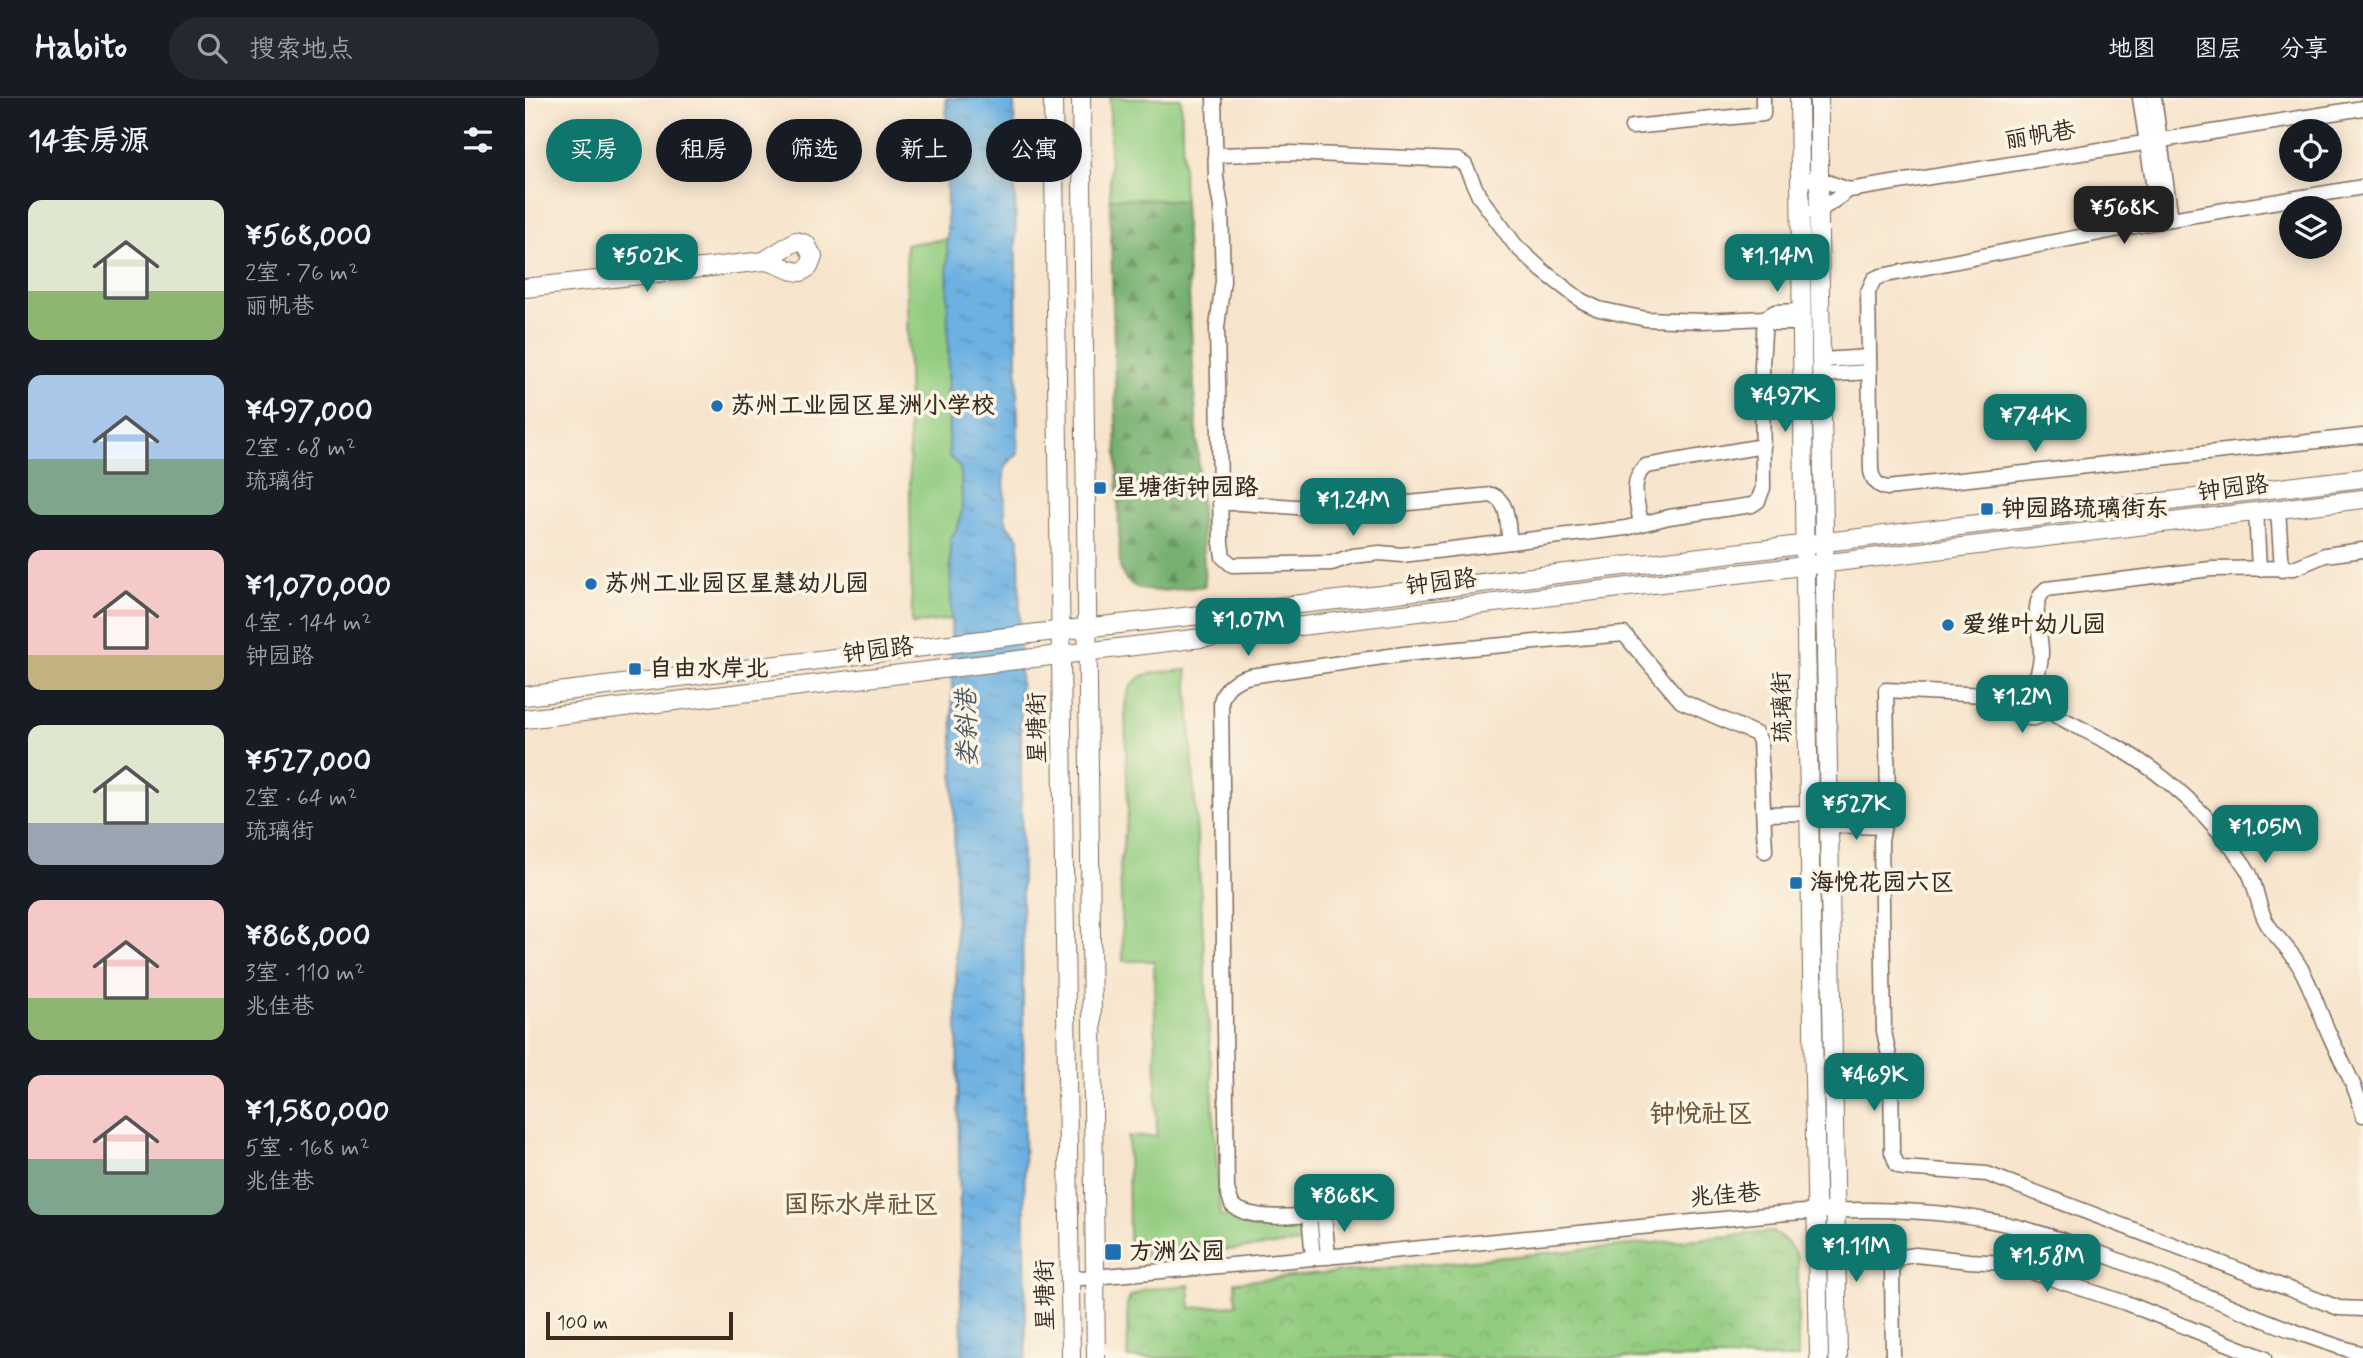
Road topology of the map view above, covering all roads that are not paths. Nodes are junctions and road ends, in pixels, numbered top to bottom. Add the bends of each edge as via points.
1 (1053, 98) edge
2 (1081, 98) edge
3 (1215, 98) edge
4 (1763, 98) edge
5 (1799, 98) edge
6 (1819, 98) edge
7 (2140, 98) edge
8 (2154, 98) edge
9 (2363, 108) edge
10 (1632, 127) dead end
11 (2153, 141) junction
12 (1215, 155) junction
13 (1800, 179) junction
14 (1819, 179) junction
15 (2363, 187) edge
16 (1849, 190) junction
17 (1819, 211) junction
18 (1800, 214) junction
19 (2165, 220) junction
20 (764, 261) dead end
21 (525, 288) edge
22 (1801, 317) junction
23 (1765, 318) junction
24 (1869, 365) junction
25 (1822, 367) junction
26 (2363, 436) edge
27 (1763, 446) junction
28 (2363, 478) edge
29 (2363, 499) edge
30 (1220, 503) junction
31 (2278, 509) junction
32 (2256, 511) junction
33 (1641, 524) junction
34 (1825, 541) junction
35 (1510, 542) junction
36 (1804, 545) junction
37 (2363, 550) edge
38 (1825, 564) junction
39 (1805, 566) junction
40 (2259, 569) junction
41 (2282, 570) junction
42 (1088, 627) junction
43 (1061, 630) junction
44 (1088, 652) junction
45 (1061, 655) junction
46 (2030, 692) junction
47 (525, 696) edge
48 (2005, 696) junction
49 (2046, 710) junction
50 (525, 719) edge
51 (1809, 818) junction
52 (1830, 818) junction
53 (1764, 819) junction
54 (1885, 820) junction
55 (1765, 851) dead end
56 (2363, 1115) edge
57 (1835, 1210) junction
58 (1816, 1211) junction
59 (1317, 1214) junction
60 (1328, 1257) junction
61 (1313, 1258) junction
62 (1095, 1278) junction
63 (1070, 1279) junction
64 (2363, 1309) edge
65 (2363, 1354) edge
66 (1071, 1358) edge
67 (1096, 1358) edge
68 (1819, 1358) edge
69 (1838, 1358) edge
70 (1893, 1358) edge
71 (2264, 1358) edge

1 - 43 main road, 星塘街
2 - 42 main road, 星塘街
3 - 12 street
4 - 10 street via 1763,114
5 - 13 main road, 琉璃街
6 - 14 main road, 琉璃街
7 - 11 street
8 - 11 street
9 - 11 street, 丽帆巷
11 - 16 street, 丽帆巷
11 - 19 street
12 - 23 street via 1290,153 1457,160 1465,165 1479,196 1515,246 1582,301 1646,319
12 - 30 street via 1223,281 1217,327
13 - 14 street, 丽帆巷
13 - 18 main road, 琉璃街
14 - 16 street, 丽帆巷
14 - 17 main road, 琉璃街
15 - 19 street
16 - 17 street, 丽帆巷
17 - 18 street, 丽帆巷
17 - 25 main road, 琉璃街
18 - 22 main road, 琉璃街
19 - 24 street via 1874,279 1868,292
20 - 21 main road
22 - 23 street via 1775,312
22 - 36 main road, 琉璃街
23 - 27 street
24 - 25 street
24 - 26 street via 1871,471 1875,482 1887,488
25 - 34 main road, 琉璃街
27 - 33 street via 1763,488 1752,505
27 - 33 street via 1646,466 1635,483
28 - 34 main road, 钟园路
29 - 31 main road, 钟园路
30 - 35 street via 1336,510 1492,495 1505,507
30 - 35 street via 1221,551 1227,562 1238,566 1332,563 1352,556
31 - 32 main road, 钟园路
31 - 41 street
32 - 38 main road, 钟园路
32 - 40 street
33 - 35 street
34 - 36 main road, 钟园路
34 - 38 main road, 琉璃街
36 - 39 main road, 琉璃街
36 - 42 main road, 钟园路
37 - 41 street via 2325,555
38 - 39 main road, 钟园路
38 - 52 main road, 琉璃街
39 - 44 main road, 钟园路
39 - 51 main road, 琉璃街
40 - 41 street
40 - 46 street via 2211,569 2046,589 2038,598 2041,657
42 - 43 main road, 钟园路
42 - 44 main road, 星塘街
43 - 45 main road, 星塘街
43 - 47 main road, 钟园路
44 - 45 main road, 钟园路
44 - 62 main road, 星塘街
45 - 50 main road, 钟园路
45 - 63 main road, 星塘街
46 - 48 street
46 - 49 street
48 - 49 street via 2026,718
48 - 54 street via 1886,690
49 - 56 street via 2159,775 2197,807 2246,866 2267,924 2307,979
51 - 53 street
51 - 58 main road, 琉璃街
52 - 54 street
52 - 57 main road, 琉璃街
53 - 55 street
53 - 59 street via 1762,749 1756,734 1681,701 1624,634 1404,654 1250,676 1230,685 1221,701 1227,1189 1232,1205 1245,1212
54 - 64 street via 1881,841 1884,1031 1891,1066 1892,1152 1897,1165 1987,1174 2339,1308
57 - 58 street, 兆佳巷
57 - 65 street, 兆佳巷 via 1913,1212 2014,1226
57 - 69 main road, 琉璃街
58 - 60 street, 兆佳巷
58 - 68 main road, 琉璃街
59 - 60 street
59 - 61 street
60 - 61 street, 兆佳巷
61 - 62 street, 兆佳巷
62 - 63 street, 兆佳巷
62 - 67 main road, 星塘街
63 - 66 main road, 星塘街
70 - 71 street via 1892,1266 1902,1257 1916,1255 2005,1263 2030,1270

